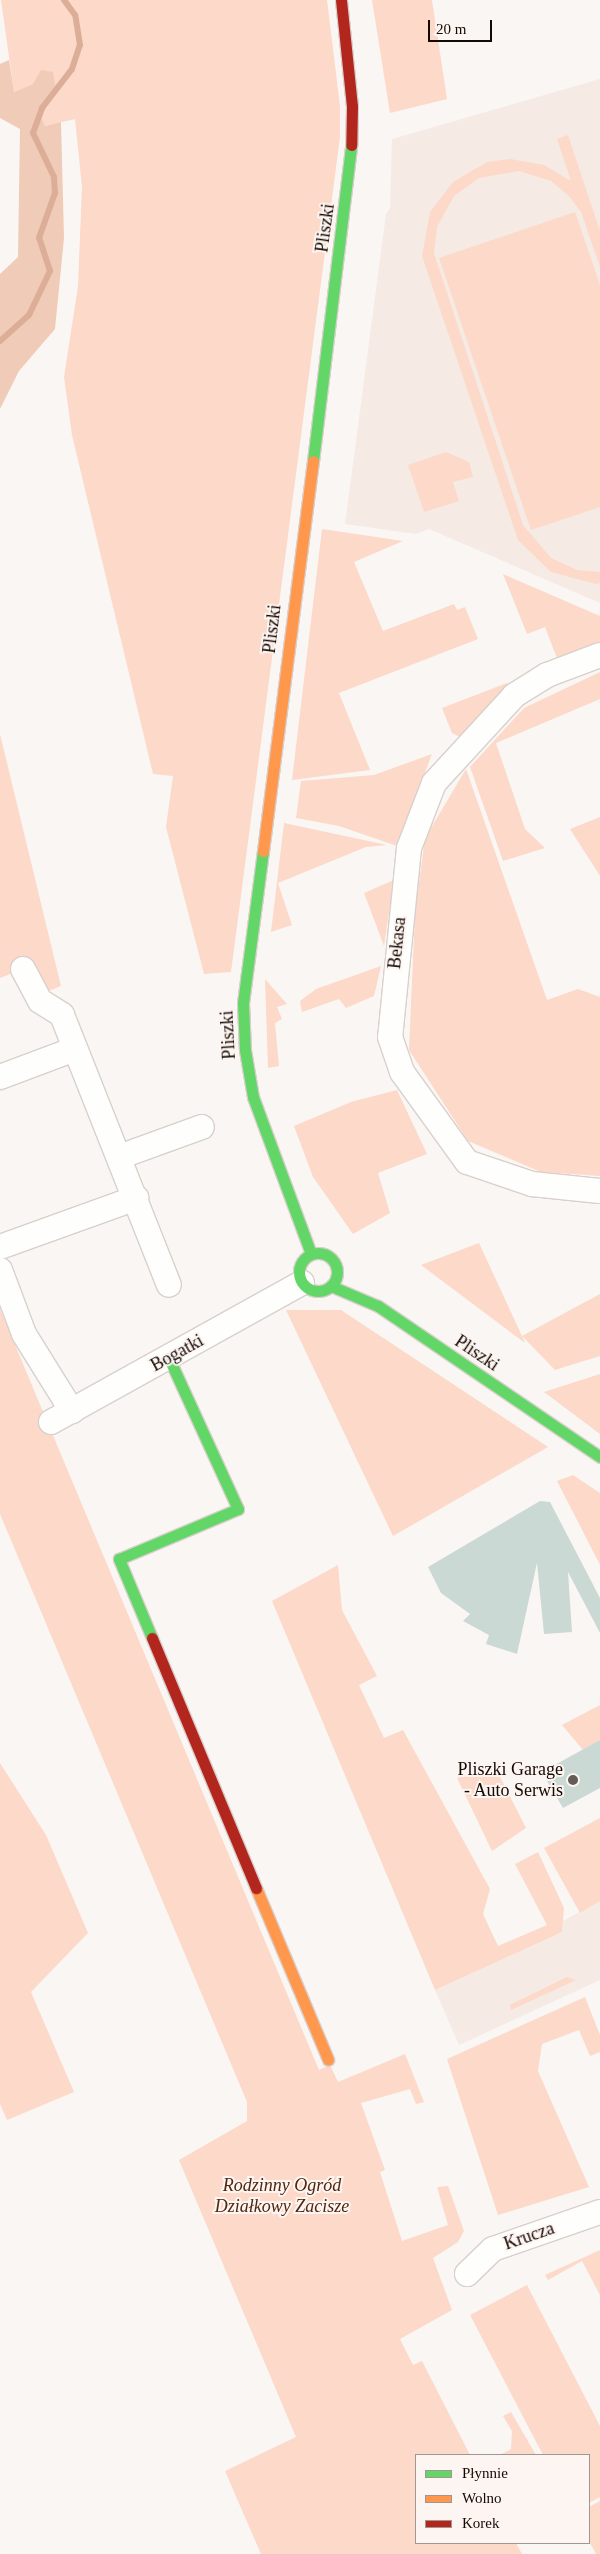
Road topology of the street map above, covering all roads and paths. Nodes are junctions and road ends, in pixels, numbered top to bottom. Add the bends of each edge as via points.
1 (340, 0) edge
2 (600, 655) edge
3 (23, 969) dead end
4 (75, 1049) junction
5 (0, 1077) edge
6 (202, 1127) dead end
7 (119, 1157) junction
8 (600, 1191) edge
9 (136, 1198) junction
10 (0, 1246) edge
11 (311, 1254) junction
12 (0, 1270) edge
13 (302, 1283) junction
14 (169, 1284) dead end
15 (331, 1286) junction
16 (169, 1358) junction
17 (72, 1411) junction
18 (52, 1422) dead end
19 (600, 1457) edge
20 (328, 2059) dead end
21 (600, 2212) edge
22 (468, 2274) dead end

1 - 11 street, Pliszki via 352,106 351,164 243,1003 245,1050 253,1097
2 - 8 street, Bekasa via 547,675 514,696 434,783 409,848 390,1037 402,1072 467,1162 532,1184
3 - 4 street via 40,1001 62,1015
4 - 5 street
4 - 7 street
6 - 7 street
7 - 9 street
9 - 10 street
9 - 14 street
11 - 13 street via 300,1266
11 - 15 street via 324,1254 334,1262 337,1274
12 - 17 street via 24,1334
13 - 15 street, Pliszki via 316,1291
13 - 16 street, Bogatki
15 - 19 street, Pliszki via 378,1306
16 - 17 street, Bogatki
16 - 20 street via 238,1509 119,1559
17 - 18 street, Bogatki
21 - 22 street, Krucza via 493,2249

